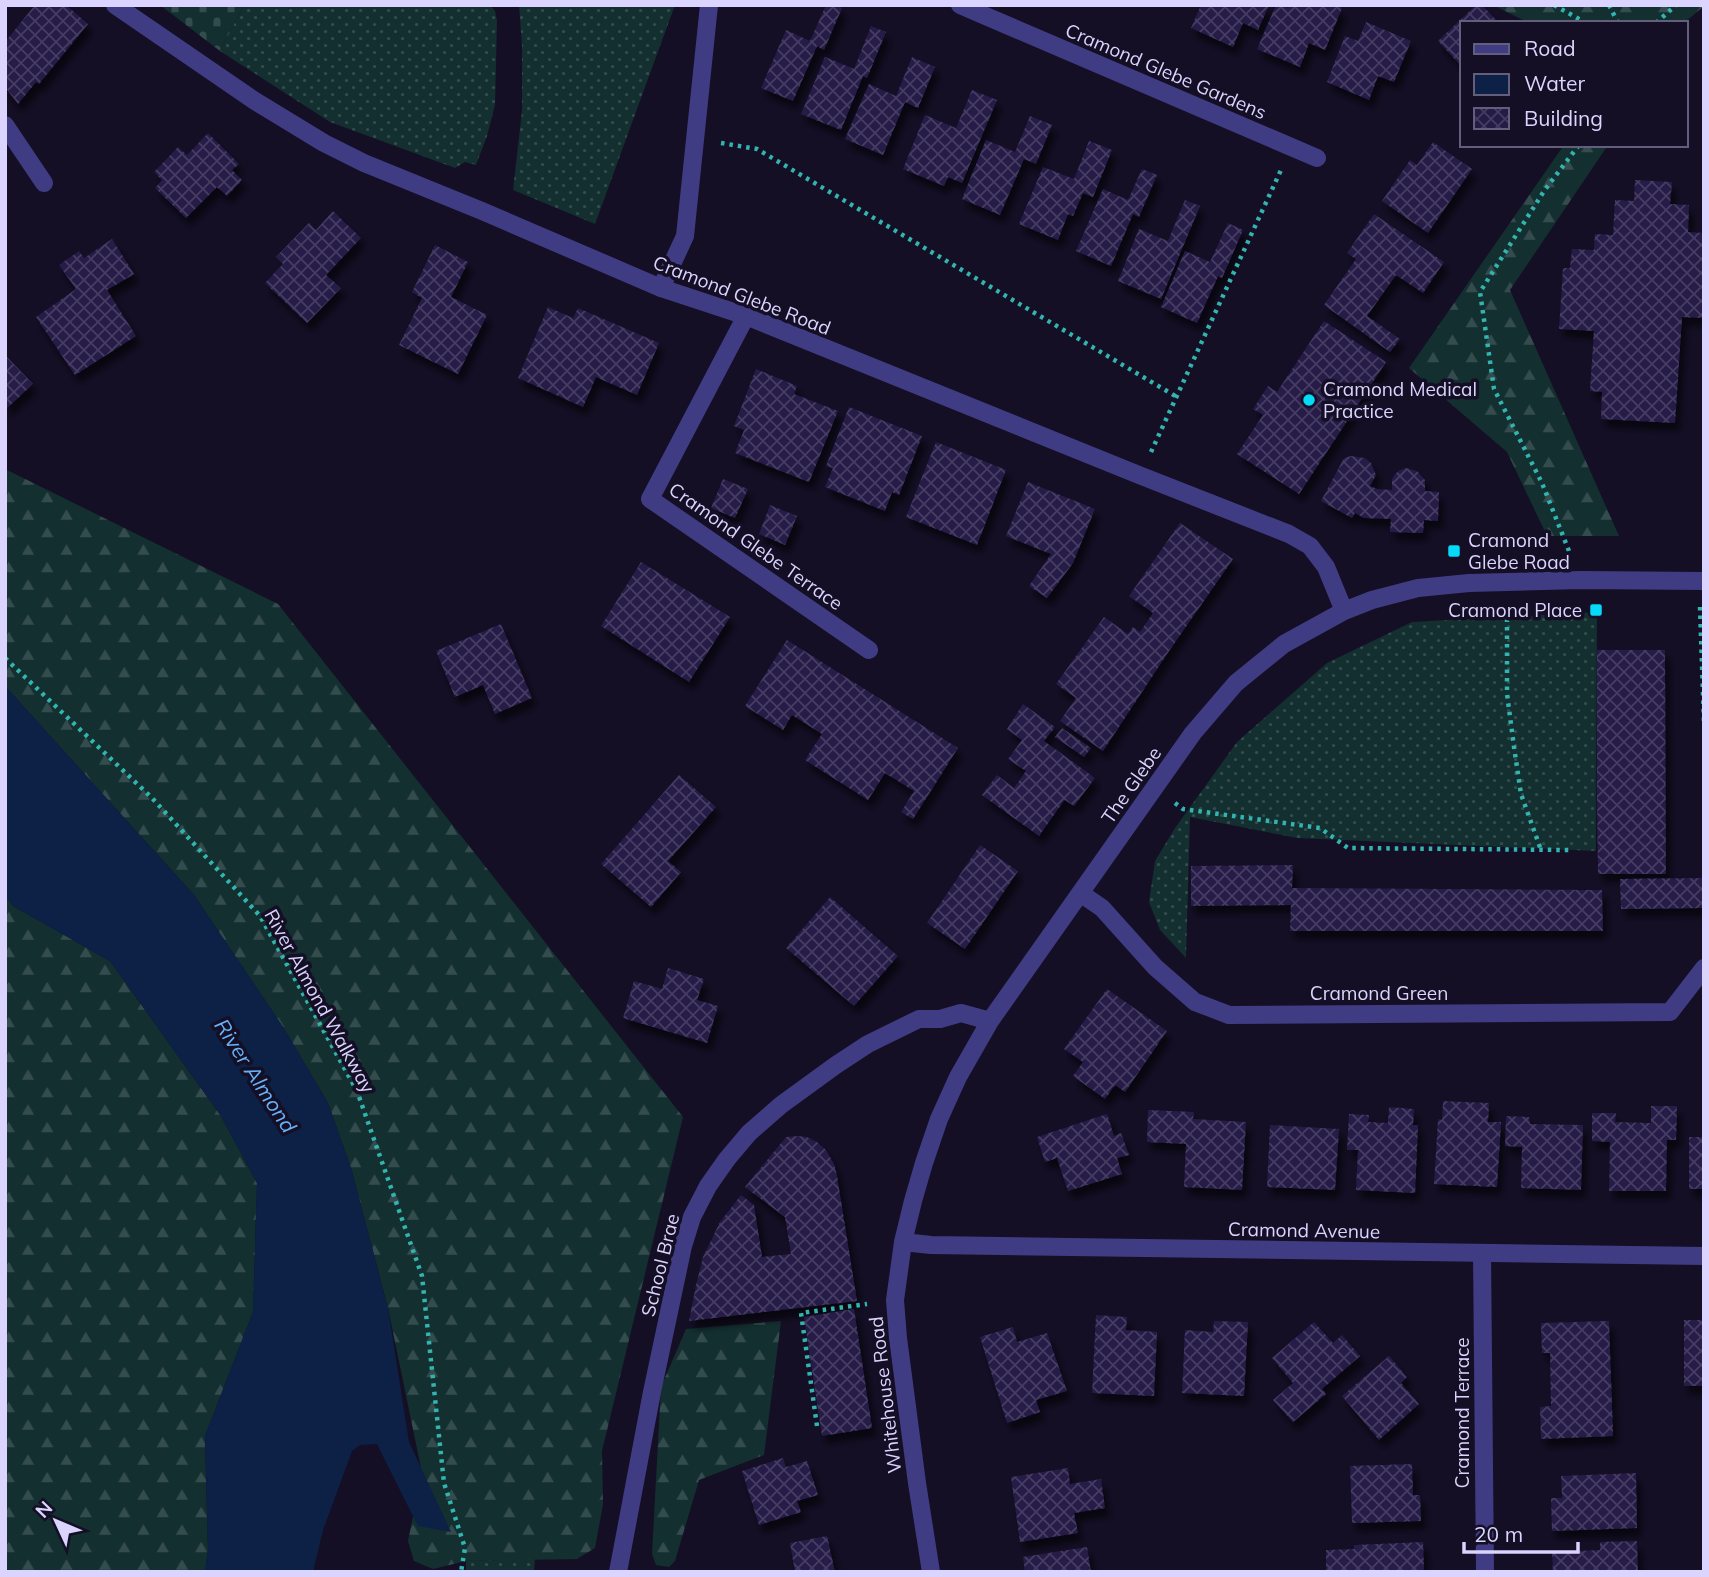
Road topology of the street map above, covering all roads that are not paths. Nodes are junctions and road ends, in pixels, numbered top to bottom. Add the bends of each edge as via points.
1 (116, 5) edge
2 (709, 5) edge
3 (960, 5) edge
4 (5, 125) edge
5 (1317, 158) dead end
6 (44, 183) dead end
7 (661, 288) junction
8 (746, 316) junction
9 (1702, 581) edge
10 (1344, 611) junction
11 (869, 650) dead end
12 (1080, 893) junction
13 (1704, 968) edge
14 (990, 1021) junction
15 (903, 1242) junction
16 (1482, 1254) junction
17 (1704, 1256) edge
18 (618, 1572) edge
19 (930, 1572) edge
20 (1485, 1572) edge

1 - 7 street, Cramond Glebe Road via 324,143
2 - 7 street via 685,236
3 - 5 street, Cramond Glebe Gardens
4 - 6 street
7 - 8 street, Cramond Glebe Road
8 - 10 street, Cramond Glebe Road via 1289,534 1310,547 1326,567
8 - 11 street, Cramond Glebe Terrace via 650,499
9 - 10 street, The Glebe via 1469,583 1418,589
10 - 12 street, The Glebe via 1284,644 1236,683 1194,733
12 - 13 street, Cramond Green via 1102,908 1195,1002 1229,1015 1670,1012
12 - 14 street, The Glebe
14 - 15 street, Whitehouse Road via 939,1119
14 - 18 street, School Brae via 961,1013 919,1019 868,1044 773,1112 727,1159 708,1186 682,1246
15 - 16 street, Cramond Avenue
15 - 19 street, Whitehouse Road via 895,1300 899,1352
16 - 17 street, Cramond Avenue
16 - 20 street, Cramond Terrace

